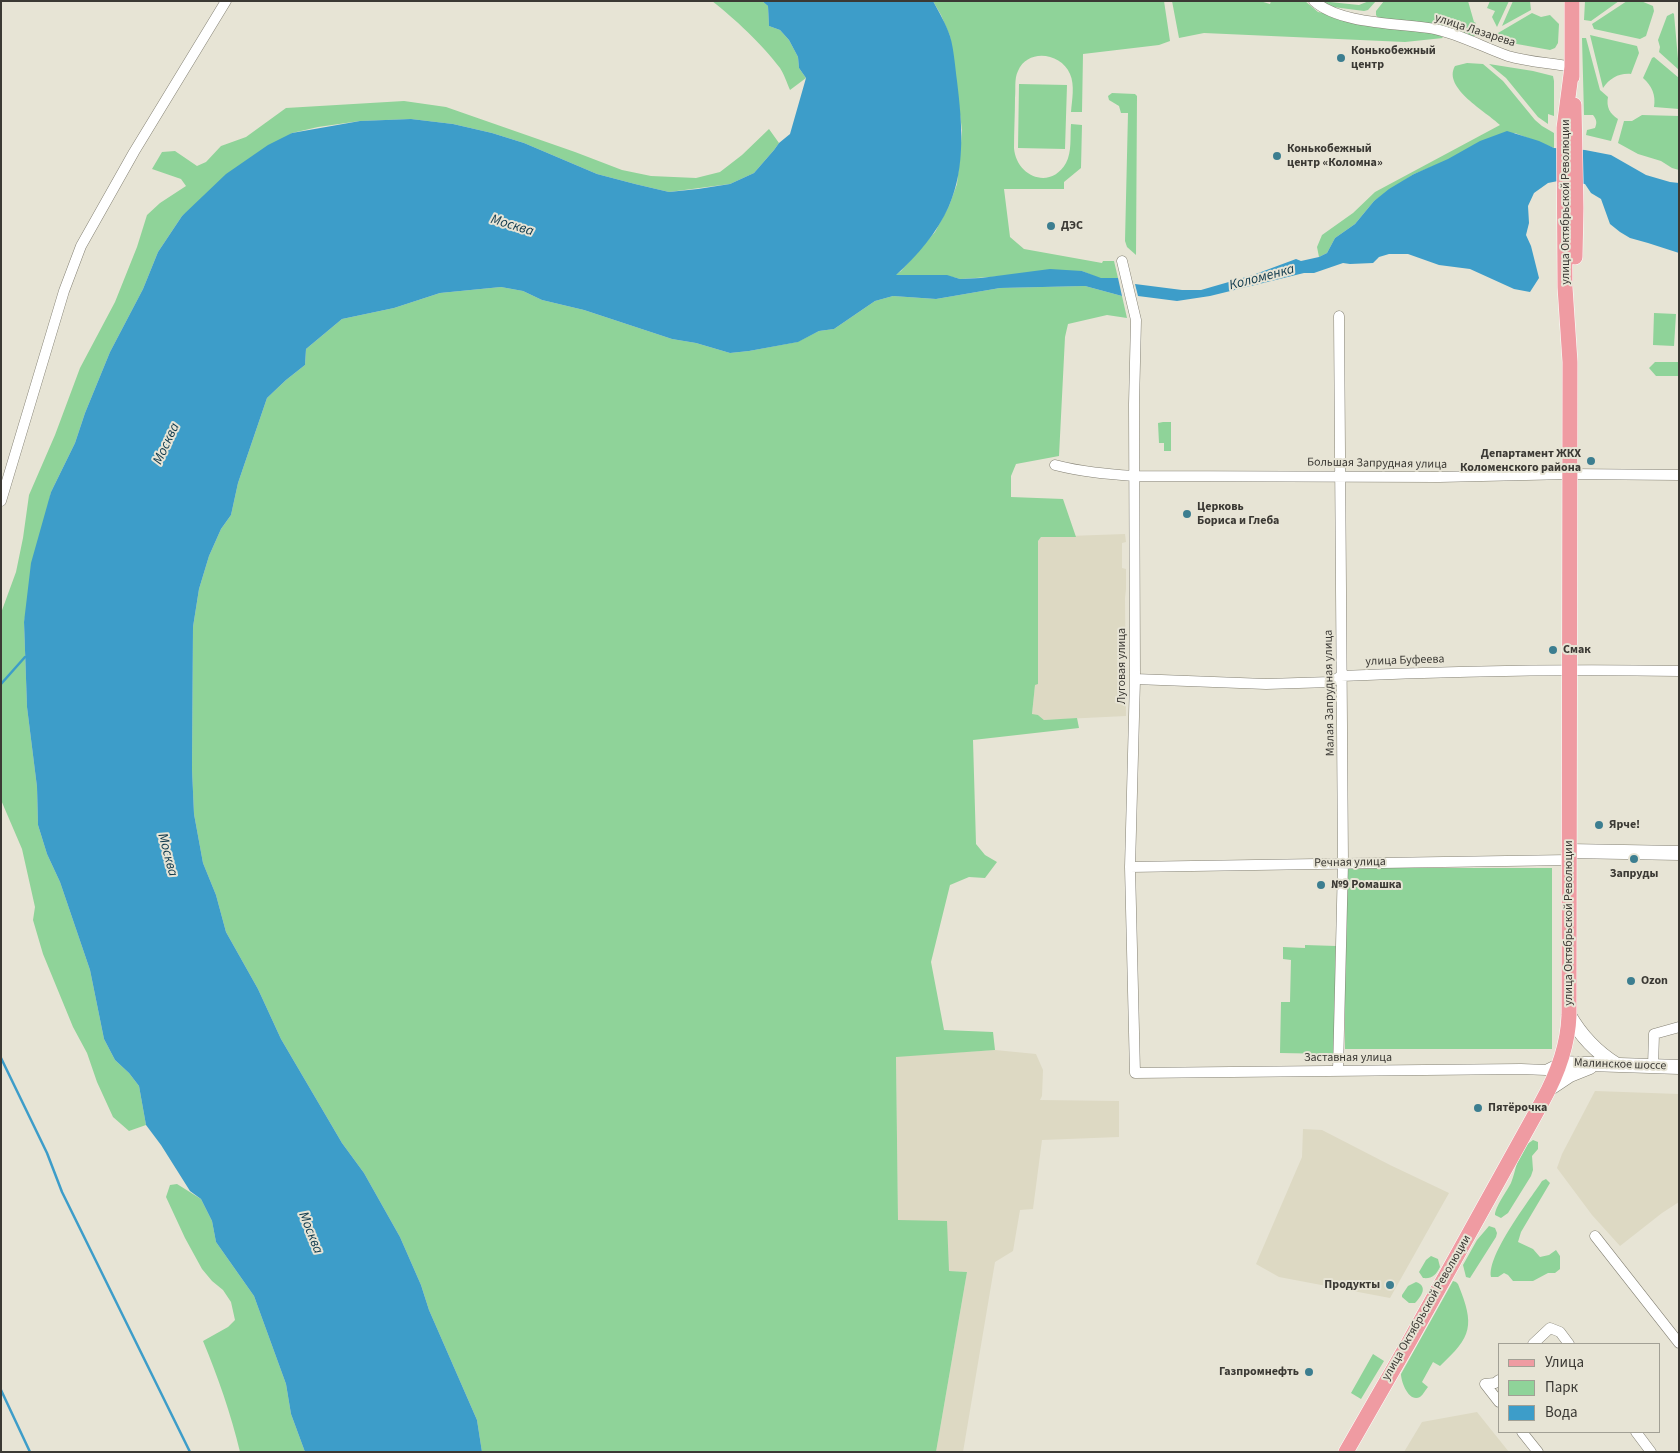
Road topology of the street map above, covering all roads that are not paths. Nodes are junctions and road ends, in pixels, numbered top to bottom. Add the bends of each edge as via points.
1 (226, 1) edge
2 (1314, 1) edge
3 (1572, 1) edge
4 (1478, 52) dead end
5 (1509, 56) junction
6 (1572, 67) junction
7 (1122, 262) dead end
8 (1339, 316) dead end
9 (1055, 465) dead end
10 (1569, 474) junction
11 (1679, 475) edge
12 (1134, 476) junction
13 (1340, 476) junction
14 (1, 501) edge
15 (1569, 670) junction
16 (1679, 671) edge
17 (1341, 676) junction
18 (1135, 679) junction
19 (1679, 853) edge
20 (1569, 856) junction
21 (1343, 863) junction
22 (1130, 867) junction
23 (1569, 1015) junction
24 (1679, 1027) edge
25 (1560, 1063) junction
26 (1597, 1065) junction
27 (1618, 1066) junction
28 (1653, 1066) junction
29 (1679, 1067) edge
30 (1338, 1071) junction
31 (1135, 1073) joint
32 (1549, 1089) junction
33 (1595, 1236) dead end
34 (1534, 1343) edge
35 (1568, 1343) edge
36 (1679, 1343) edge
37 (1498, 1381) edge
38 (1498, 1401) edge
39 (1523, 1433) edge
40 (1637, 1433) edge
41 (1346, 1452) edge
42 (1538, 1452) edge
43 (1651, 1452) edge

1 - 14 street via 134,152 82,246 64,291
2 - 5 street, улица Лазарева via 1326,10 1343,15 1377,23 1437,30
3 - 6 main road, улица Октябрьской Революции
4 - 5 street
5 - 6 street, улица Лазарева
6 - 10 main road, улица Октябрьской Революции via 1569,128 1574,288 1570,338
7 - 12 street, Луговая улица via 1136,320
8 - 13 street, Малая Запрудная улица
9 - 12 street, Большая Запрудная улица via 1076,471
10 - 11 street, Большая Запрудная улица
10 - 13 street, Большая Запрудная улица
10 - 15 main road, улица Октябрьской Революции
12 - 13 street, Большая Запрудная улица
12 - 18 street, Луговая улица
13 - 17 street, Малая Запрудная улица
15 - 16 street, улица Буфеева
15 - 17 street, улица Буфеева
15 - 20 main road, улица Октябрьской Революции
17 - 18 street, улица Буфеева via 1331,682 1266,684
17 - 21 street, Малая Запрудная улица
18 - 22 street, Луговая улица
19 - 20 main road, Речная улица
20 - 21 street, Речная улица
20 - 23 main road, улица Октябрьской Революции
21 - 22 street, Речная улица
21 - 30 street, Малая Запрудная улица
22 - 31 street, Луговая улица
23 - 25 main road, улица Октябрьской Революции
23 - 27 main road via 1597,1052
24 - 28 street via 1654,1034
25 - 26 main road, Малинское шоссе
25 - 30 street, Заставная улица via 1546,1070
25 - 32 main road, улица Октябрьской Революции
26 - 27 main road, Малинское шоссе
26 - 32 main road via 1577,1072
27 - 28 main road, Малинское шоссе
28 - 29 main road, Малинское шоссе
30 - 31 street, Заставная улица
32 - 41 main road, улица Октябрьской Революции
33 - 36 street
34 - 35 street via 1550,1328 1560,1332
37 - 38 street via 1484,1384
39 - 42 street
40 - 43 street

